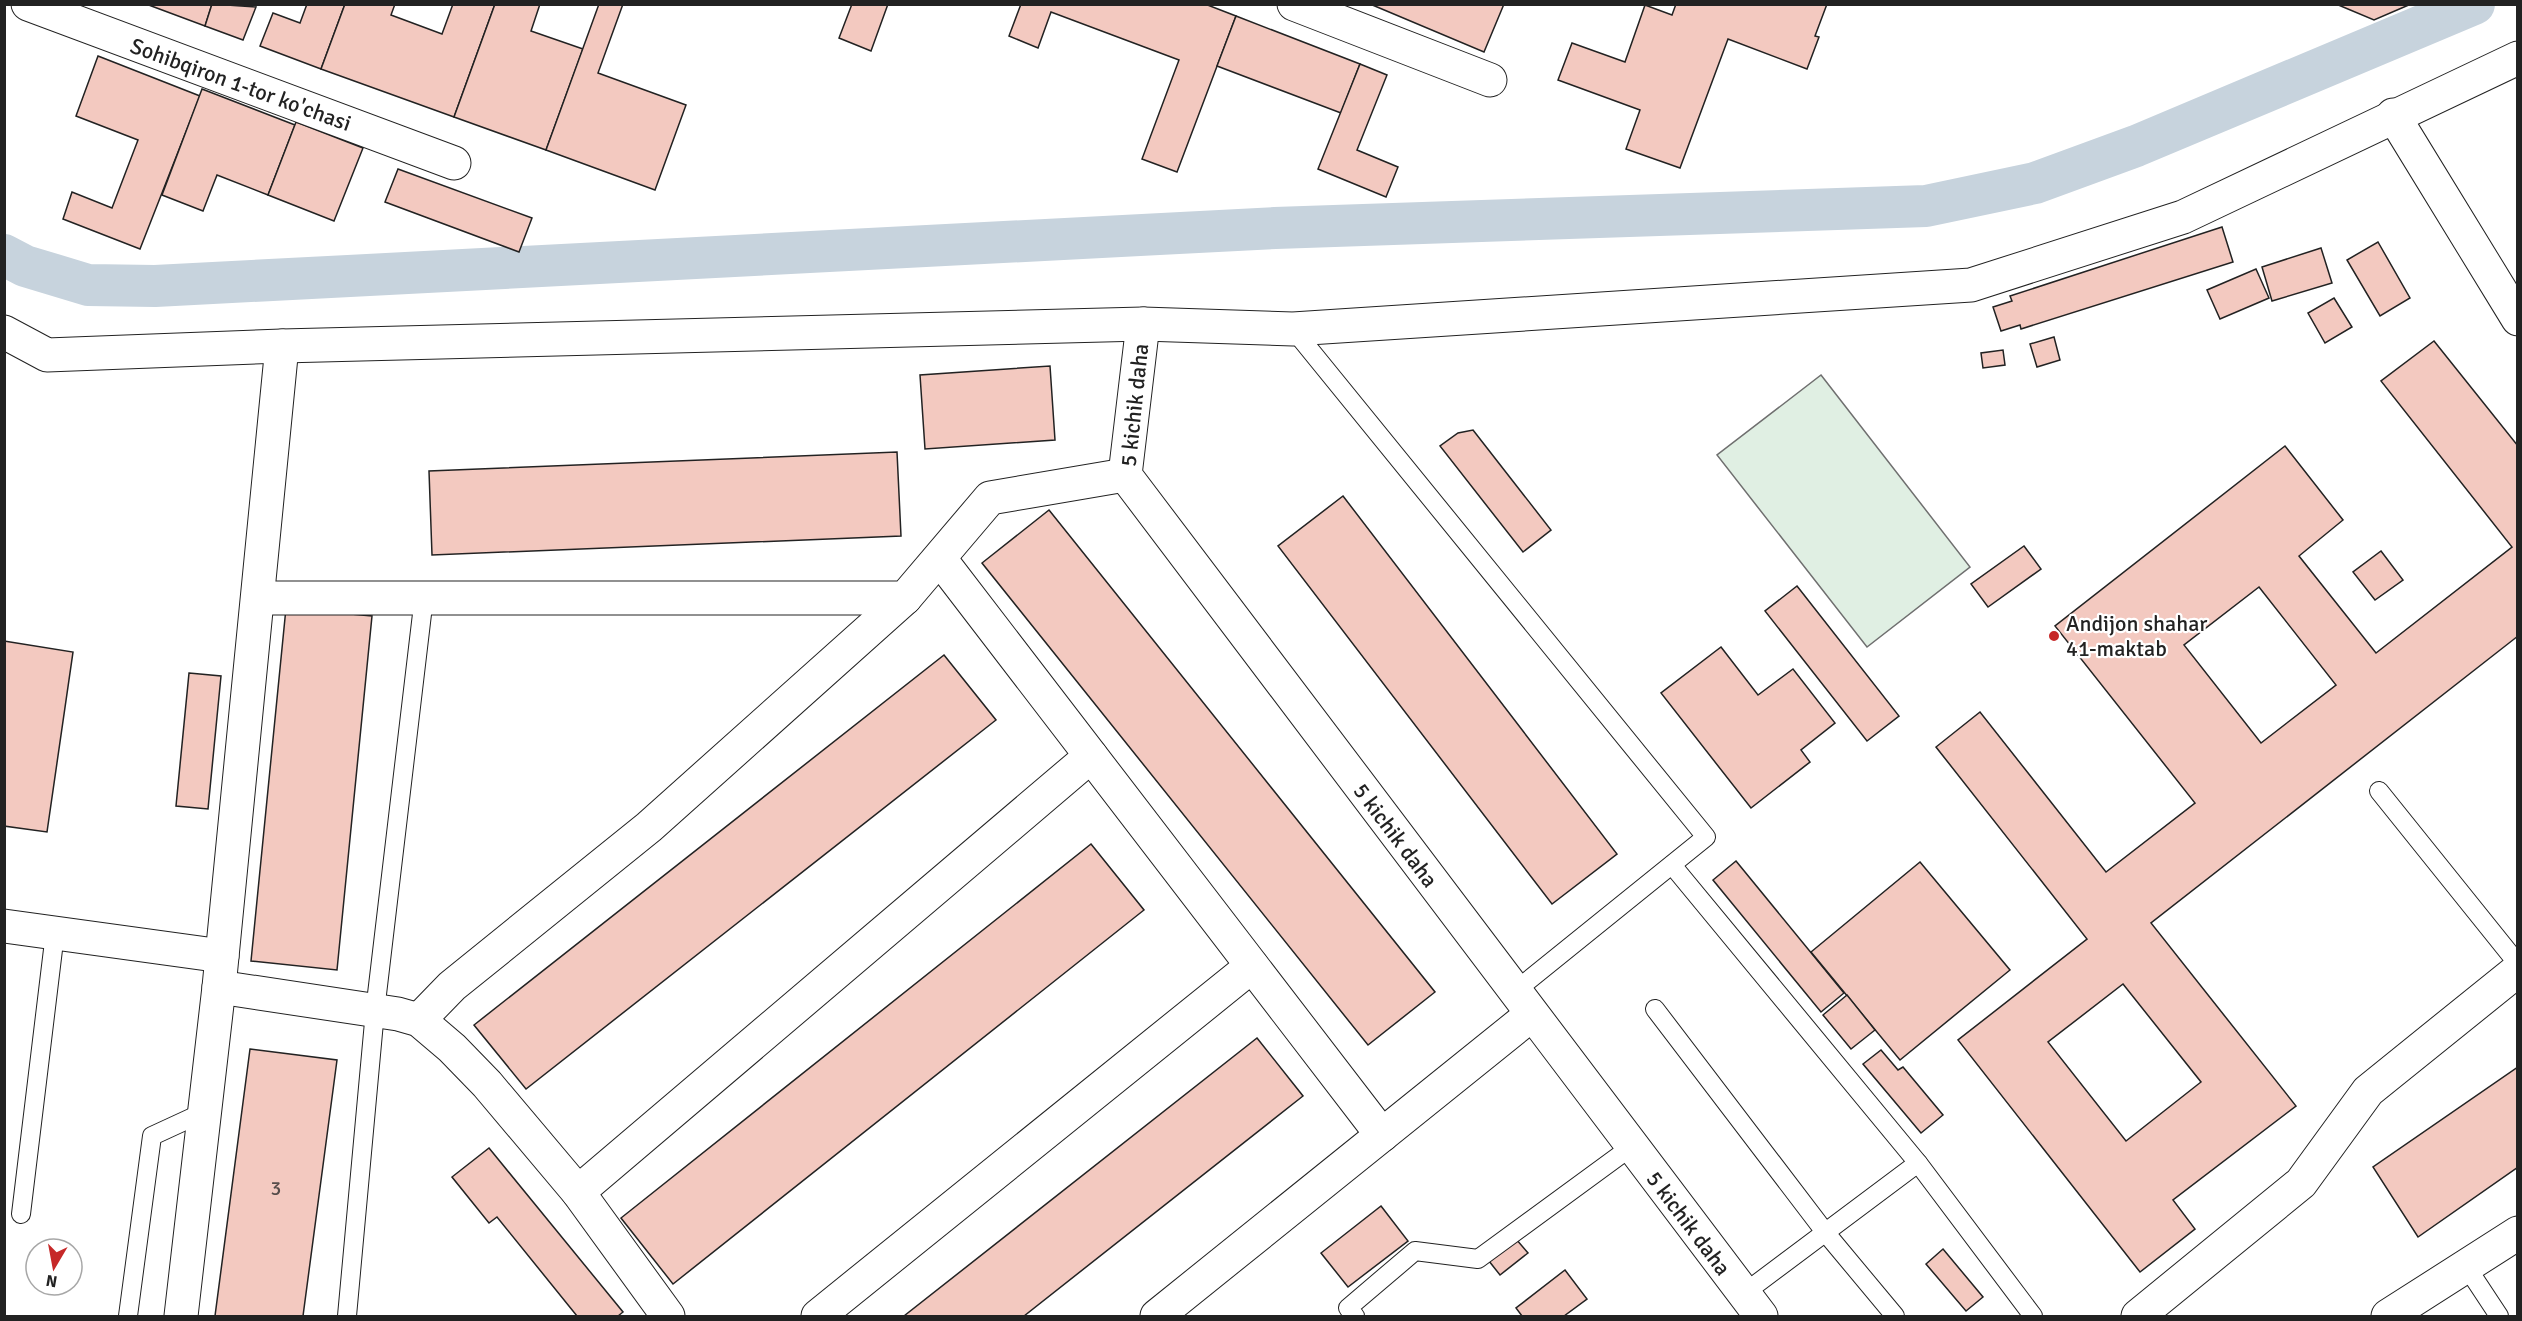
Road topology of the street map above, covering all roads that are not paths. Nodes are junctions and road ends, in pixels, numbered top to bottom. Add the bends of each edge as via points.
1 (28, 4) edge
2 (1294, 4) edge
3 (2517, 58) edge
4 (1490, 80) dead end
5 (2393, 115) junction
6 (454, 163) dead end
7 (2517, 319) edge
8 (1143, 324) junction
9 (1293, 329) junction
10 (4, 332) edge
11 (282, 346) junction
12 (1125, 476) junction
13 (940, 559) junction
14 (424, 597) junction
15 (258, 598) junction
16 (905, 598) junction
17 (1091, 756) junction
18 (2379, 791) dead end
19 (1672, 865) junction
20 (4, 926) edge
21 (55, 933) junction
22 (2517, 964) edge
23 (1252, 966) junction
24 (2517, 970) edge
25 (220, 971) junction
26 (1522, 1004) junction
27 (1655, 1009) dead end
28 (375, 1011) junction
29 (419, 1020) junction
30 (204, 1112) junction
31 (1382, 1135) junction
32 (1631, 1147) junction
33 (1918, 1163) junction
34 (578, 1192) junction
35 (21, 1214) dead end
36 (1825, 1232) junction
37 (2517, 1233) edge
38 (2466, 1266) junction
39 (1752, 1305) edge
40 (128, 1317) edge
41 (181, 1317) edge
42 (347, 1317) edge
43 (668, 1317) edge
44 (818, 1317) edge
45 (1157, 1317) edge
46 (1355, 1317) edge
47 (1895, 1317) edge
48 (2033, 1317) edge
49 (2138, 1317) edge
50 (2388, 1317) edge
51 (2499, 1317) edge

1 - 6 street, Sohibqiron 1-tor ko'chasi
2 - 4 street
3 - 5 street
5 - 7 street
5 - 9 street via 2183,217 1971,285
8 - 9 street
8 - 11 street
8 - 12 street, 5 kichik daha
9 - 19 lane via 1706,837
10 - 11 street via 47,355
11 - 15 street
12 - 13 street via 990,498
12 - 26 street, 5 kichik daha
13 - 16 street
13 - 17 street
14 - 15 street
14 - 16 street
14 - 28 lane
15 - 25 street
16 - 29 street via 649,827 452,986
17 - 23 street
17 - 34 street
18 - 22 lane
19 - 26 lane
19 - 33 lane
20 - 21 street
21 - 25 street
21 - 35 lane
23 - 31 street
23 - 44 street
24 - 49 street via 2368,1091 2301,1184
25 - 28 street
25 - 30 street
26 - 31 street
26 - 32 street, 5 kichik daha
27 - 36 lane
28 - 29 street
28 - 42 lane
29 - 34 street via 487,1084
30 - 40 lane via 152,1136
30 - 41 street
31 - 45 street
32 - 39 street, 5 kichik daha
32 - 46 lane via 1478,1259 1415,1251 1348,1308
33 - 36 lane
33 - 48 lane
34 - 43 street
36 - 39 lane
36 - 47 lane
37 - 38 street
38 - 50 street
38 - 51 lane

